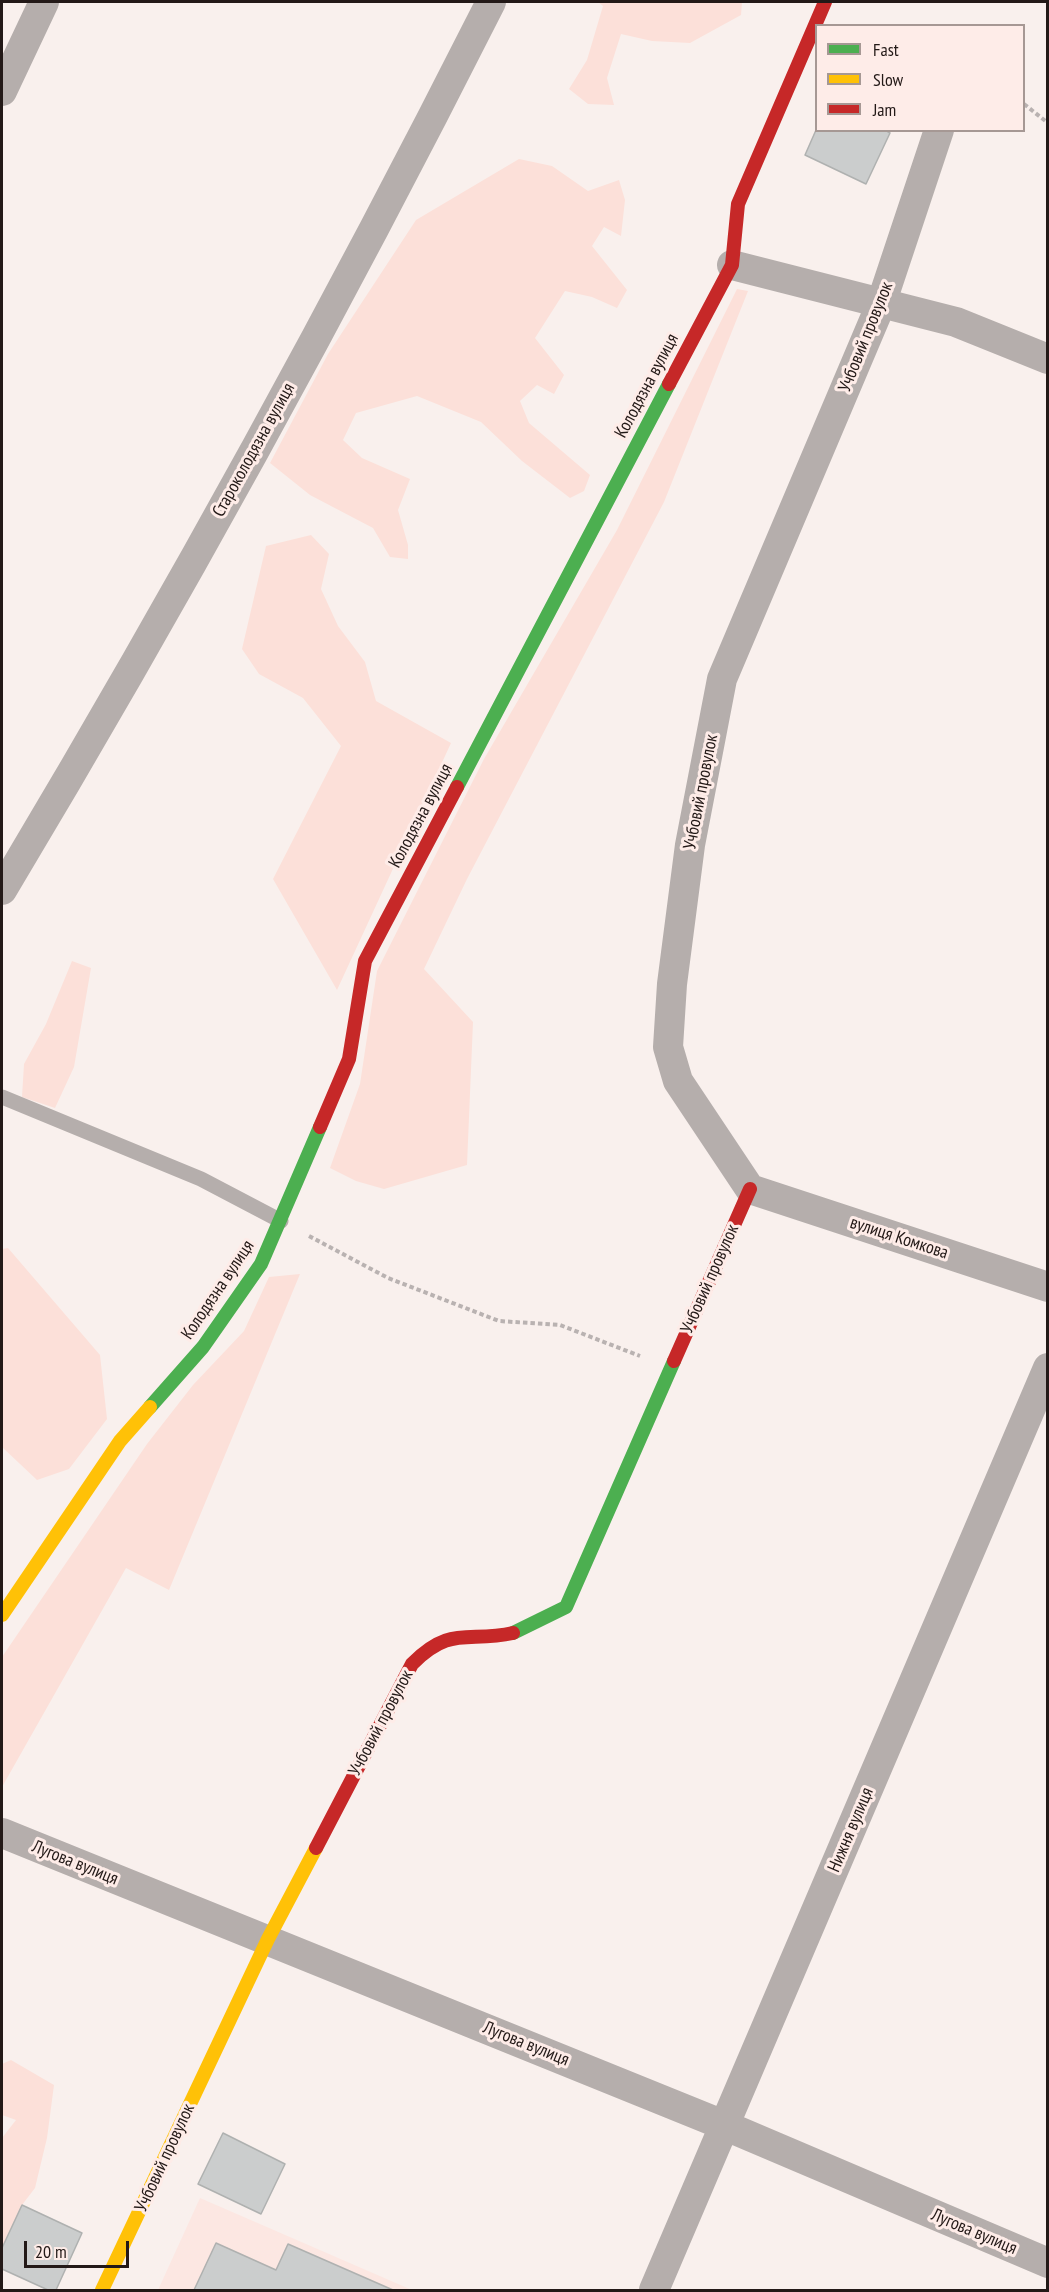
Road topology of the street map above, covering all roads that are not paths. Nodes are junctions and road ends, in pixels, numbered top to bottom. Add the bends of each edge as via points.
1 (44, 2) edge
2 (491, 2) edge
3 (825, 2) edge
4 (816, 24) edge
5 (815, 25) edge
6 (2, 91) edge
7 (938, 132) edge
8 (732, 265) junction
9 (881, 304) junction
10 (1047, 359) edge
11 (2, 890) edge
12 (2, 1097) edge
13 (750, 1189) junction
14 (281, 1221) junction
15 (1047, 1287) edge
16 (1047, 1368) edge
17 (2, 1615) edge
18 (2, 1833) edge
19 (268, 1939) junction
20 (726, 2126) junction
21 (1047, 2263) edge
22 (102, 2290) edge
23 (654, 2290) edge

1 - 6 street
2 - 11 street, Староколодязна вулиця via 389,203 121,691
3 - 4 street, Колодязна вулиця
5 - 8 street, Колодязна вулиця via 738,204
7 - 9 street, Учбовий провулок
8 - 9 street
8 - 14 street, Колодязна вулиця via 365,961 350,1059
9 - 10 street via 956,322
9 - 13 street, Учбовий провулок via 722,679 690,845 668,1047 678,1081
12 - 14 lane via 201,1179
13 - 15 street, вулиця Комкова
13 - 19 street, Учбовий провулок via 566,1607 538,1624 512,1632 437,1642 412,1664
14 - 17 street, Колодязна вулиця via 261,1264 202,1347 120,1441
16 - 20 street, Нижня вулиця
18 - 19 street, Лугова вулиця
19 - 20 street, Лугова вулиця
19 - 22 street, Учбовий провулок
20 - 21 street, Лугова вулиця
20 - 23 street, Нижня вулиця

